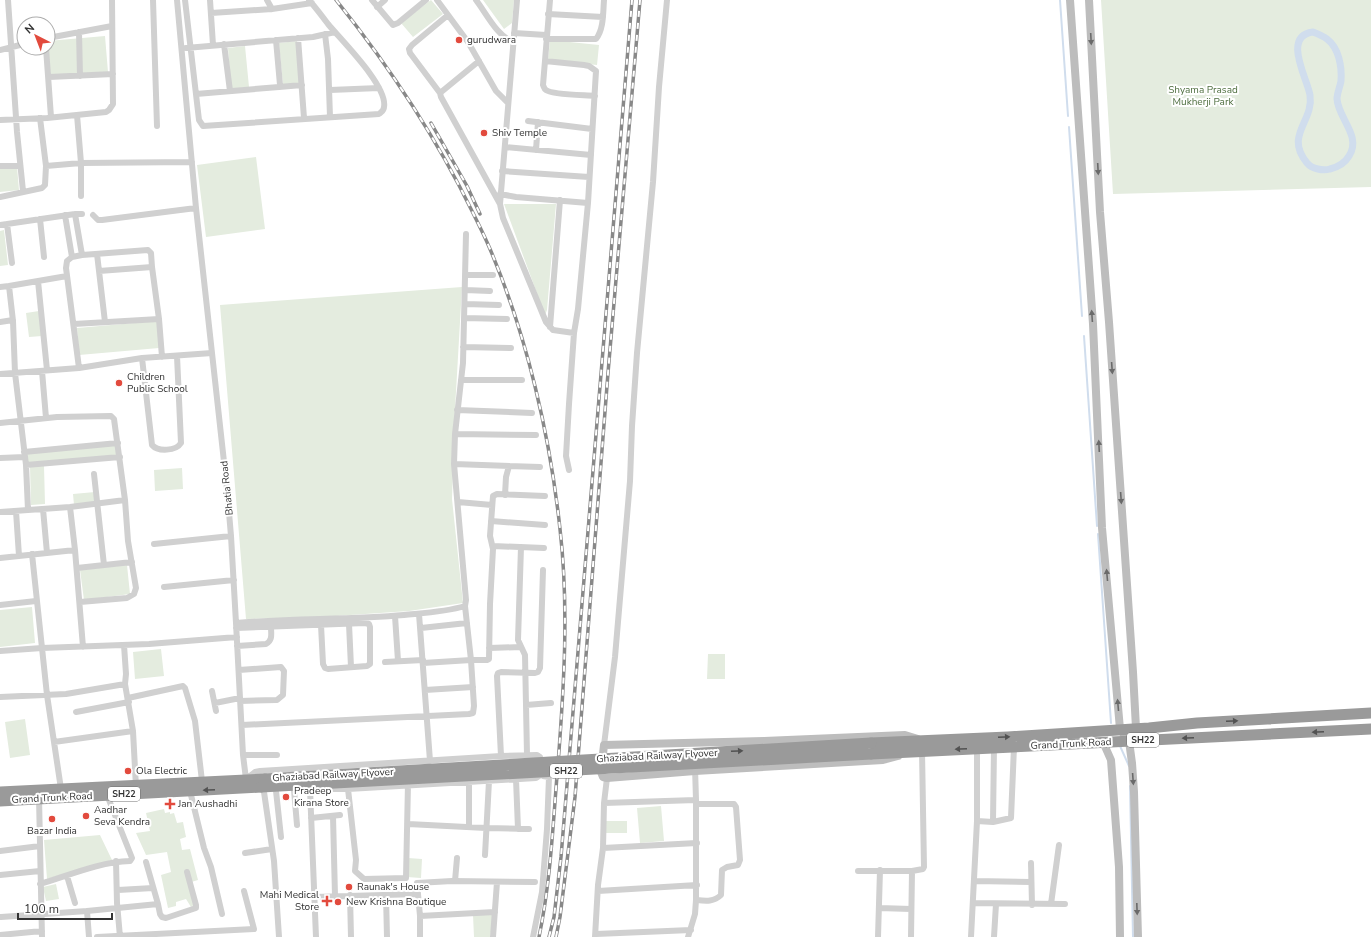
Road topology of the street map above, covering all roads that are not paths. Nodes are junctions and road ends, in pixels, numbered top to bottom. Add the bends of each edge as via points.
1 (9, 0) edge
2 (112, 0) edge
3 (153, 0) edge
4 (177, 0) edge
5 (185, 0) edge
6 (210, 0) edge
7 (267, 0) edge
8 (372, 0) edge
9 (385, 0) edge
10 (426, 0) edge
11 (437, 0) edge
12 (476, 0) edge
13 (517, 0) edge
14 (550, 0) edge
15 (604, 0) edge
16 (667, 0) edge
17 (1070, 0) edge
18 (1089, 0) edge
19 (310, 2) edge
20 (0, 3) edge
21 (377, 7) junction
22 (272, 9) junction
23 (211, 13) junction
24 (548, 14) junction
25 (448, 15) junction
26 (603, 17) junction
27 (112, 26) junction
28 (79, 32) junction
29 (335, 32) junction
30 (514, 33) junction
31 (325, 34) junction
32 (56, 36) edge
33 (546, 37) junction
34 (298, 38) junction
35 (276, 40) junction
36 (514, 42) junction
37 (224, 44) junction
38 (213, 45) junction
39 (16, 46) edge
40 (11, 47) junction
41 (190, 47) junction
42 (182, 48) junction
43 (0, 50) edge
44 (47, 56) edge
45 (479, 61) junction
46 (544, 61) junction
47 (113, 74) junction
48 (80, 76) junction
49 (48, 77) junction
50 (302, 85) junction
51 (279, 87) junction
52 (379, 88) junction
53 (330, 90) junction
54 (230, 91) junction
55 (440, 93) junction
56 (196, 94) junction
57 (595, 96) junction
58 (508, 103) junction
59 (78, 115) junction
60 (51, 117) junction
61 (330, 117) junction
62 (16, 118) junction
63 (40, 118) junction
64 (304, 118) junction
65 (0, 120) edge
66 (528, 121) dead end
67 (538, 122) junction
68 (157, 126) dead end
69 (592, 129) junction
70 (504, 147) junction
71 (536, 150) junction
72 (591, 155) junction
73 (192, 162) junction
74 (81, 164) junction
75 (0, 166) edge
76 (20, 166) junction
77 (46, 166) junction
78 (502, 171) junction
79 (589, 177) junction
80 (23, 192) junction
81 (500, 194) junction
82 (81, 196) dead end
83 (0, 197) edge
84 (560, 200) junction
85 (588, 202) junction
86 (500, 204) junction
87 (196, 208) junction
88 (75, 214) junction
89 (82, 214) dead end
90 (66, 215) junction
91 (93, 215) dead end
92 (40, 219) junction
93 (3, 225) edge
94 (466, 234) dead end
95 (97, 254) junction
96 (82, 255) junction
97 (44, 257) dead end
98 (72, 257) junction
99 (12, 263) dead end
100 (152, 267) junction
101 (99, 271) junction
102 (465, 274) junction
103 (493, 275) dead end
104 (67, 276) junction
105 (38, 281) junction
106 (9, 286) junction
107 (0, 287) edge
108 (465, 290) junction
109 (490, 291) dead end
110 (464, 304) junction
111 (499, 305) dead end
112 (464, 318) junction
113 (159, 319) junction
114 (507, 319) dead end
115 (13, 320) junction
116 (0, 322) edge
117 (105, 322) junction
118 (74, 324) junction
119 (550, 327) junction
120 (574, 333) junction
121 (463, 347) junction
122 (511, 348) dead end
123 (212, 352) junction
124 (177, 356) junction
125 (162, 357) junction
126 (142, 358) junction
127 (79, 368) junction
128 (45, 371) junction
129 (15, 373) junction
130 (0, 374) edge
131 (460, 380) junction
132 (522, 380) dead end
133 (458, 410) junction
134 (532, 413) dead end
135 (46, 418) junction
136 (21, 421) junction
137 (0, 423) edge
138 (455, 434) junction
139 (536, 435) dead end
140 (118, 443) junction
141 (25, 455) junction
142 (120, 457) junction
143 (0, 458) edge
144 (454, 464) junction
145 (26, 465) junction
146 (509, 466) junction
147 (540, 467) dead end
148 (569, 470) dead end
149 (94, 474) dead end
150 (505, 495) junction
151 (545, 496) dead end
152 (125, 500) junction
153 (458, 502) junction
154 (97, 503) junction
155 (492, 505) junction
156 (70, 507) junction
157 (43, 509) junction
158 (28, 510) junction
159 (16, 511) junction
160 (0, 512) edge
161 (491, 521) junction
162 (545, 525) dead end
163 (231, 536) junction
164 (154, 544) dead end
165 (493, 546) junction
166 (521, 547) junction
167 (544, 548) dead end
168 (76, 550) junction
169 (47, 553) junction
170 (32, 554) junction
171 (20, 556) junction
172 (0, 558) edge
173 (132, 562) junction
174 (104, 565) junction
175 (77, 568) junction
176 (543, 570) dead end
177 (234, 580) junction
178 (164, 587) dead end
179 (36, 601) junction
180 (80, 602) junction
181 (0, 605) edge
182 (465, 606) junction
183 (419, 614) junction
184 (395, 616) junction
185 (467, 623) junction
186 (349, 624) junction
187 (321, 625) junction
188 (236, 626) junction
189 (271, 627) junction
190 (420, 628) junction
191 (237, 637) junction
192 (124, 645) junction
193 (237, 646) junction
194 (83, 647) junction
195 (521, 647) junction
196 (42, 648) junction
197 (489, 648) junction
198 (0, 651) edge
199 (471, 660) junction
200 (398, 661) junction
201 (423, 661) junction
202 (385, 662) dead end
203 (351, 667) junction
204 (239, 670) junction
205 (525, 672) junction
206 (125, 684) junction
207 (473, 687) junction
208 (425, 690) junction
209 (212, 691) dead end
210 (46, 695) junction
211 (0, 697) edge
212 (128, 700) junction
213 (240, 700) junction
214 (214, 703) junction
215 (551, 703) dead end
216 (526, 705) junction
217 (216, 711) dead end
218 (76, 712) dead end
219 (1371, 713) edge
220 (1336, 715) junction
221 (427, 716) junction
222 (1272, 719) junction
223 (242, 725) junction
224 (1136, 728) junction
225 (1120, 729) junction
226 (1371, 729) edge
227 (133, 730) junction
228 (1337, 731) junction
229 (1272, 734) junction
230 (1129, 741) junction
231 (54, 742) junction
232 (1103, 742) junction
233 (694, 743) junction
234 (977, 743) junction
235 (604, 745) junction
236 (994, 747) junction
237 (1014, 747) junction
238 (921, 748) junction
239 (243, 755) junction
240 (277, 755) dead end
241 (527, 755) junction
242 (501, 756) junction
243 (430, 760) junction
244 (409, 762) junction
245 (695, 771) junction
246 (539, 776) junction
247 (607, 778) junction
248 (516, 779) junction
249 (202, 781) junction
250 (489, 781) junction
251 (469, 782) junction
252 (247, 783) junction
253 (263, 786) junction
254 (408, 786) junction
255 (61, 789) junction
256 (136, 789) junction
257 (348, 789) junction
258 (294, 790) junction
259 (310, 790) junction
260 (190, 791) junction
261 (276, 791) junction
262 (0, 792) edge
263 (39, 794) junction
264 (107, 795) junction
265 (0, 801) edge
266 (696, 802) junction
267 (604, 803) junction
268 (340, 815) dead end
269 (333, 816) junction
270 (311, 818) junction
271 (977, 821) junction
272 (993, 822) junction
273 (408, 824) junction
274 (297, 825) dead end
275 (469, 827) junction
276 (486, 828) junction
277 (518, 829) junction
278 (529, 829) dead end
279 (281, 837) dead end
280 (697, 843) junction
281 (1059, 845) dead end
282 (40, 846) junction
283 (602, 848) junction
284 (272, 849) junction
285 (0, 851) edge
286 (245, 853) dead end
287 (485, 855) dead end
288 (457, 858) dead end
289 (116, 862) junction
290 (146, 862) dead end
291 (1031, 864) dead end
292 (880, 870) junction
293 (40, 871) junction
294 (858, 871) dead end
295 (912, 871) junction
296 (187, 872) dead end
297 (0, 875) edge
298 (67, 876) junction
299 (455, 881) junction
300 (974, 881) junction
301 (497, 882) junction
302 (535, 882) dead end
303 (1031, 882) junction
304 (40, 884) junction
305 (697, 885) junction
306 (153, 888) junction
307 (118, 890) junction
308 (244, 891) dead end
309 (598, 891) junction
310 (418, 894) junction
311 (350, 895) junction
312 (386, 895) junction
313 (314, 896) junction
314 (335, 896) junction
315 (696, 900) junction
316 (75, 903) dead end
317 (974, 903) junction
318 (158, 904) junction
319 (996, 904) junction
320 (1032, 904) junction
321 (1051, 904) junction
322 (1065, 904) dead end
323 (118, 908) junction
324 (879, 908) junction
325 (911, 909) junction
326 (87, 911) junction
327 (495, 912) junction
328 (42, 914) junction
329 (222, 914) dead end
330 (420, 916) junction
331 (1, 917) dead end
332 (691, 930) junction
333 (42, 934) edge
334 (0, 935) edge
335 (596, 936) edge
336 (88, 937) edge
337 (98, 937) edge
338 (120, 937) edge
339 (280, 937) edge
340 (316, 937) edge
341 (351, 937) edge
342 (387, 937) edge
343 (420, 937) edge
344 (493, 937) edge
345 (533, 937) edge
346 (688, 937) edge
347 (878, 937) edge
348 (911, 937) edge
349 (972, 937) edge
350 (994, 937) edge
351 (1120, 937) edge
352 (1138, 937) edge

1 - 20 street
1 - 40 street
2 - 27 street
3 - 68 street
4 - 42 street, Bhatia Road
5 - 41 street
6 - 23 street
7 - 22 street
8 - 21 street
9 - 21 street
10 - 21 street via 393,25
11 - 25 street
12 - 36 street via 500,34 506,40
13 - 30 street
14 - 24 street
15 - 26 street
16 - 235 street via 653,189 637,353 630,481 615,657
225 -> 17 street via 1102,528 1093,324
18 -> 224 street via 1100,212
19 - 22 street
19 - 29 street
22 - 23 street
23 - 38 street
24 - 26 street
24 - 33 street
25 - 45 street
25 - 55 street via 409,49
26 - 33 street via 596,39
27 - 28 street
27 - 47 street
28 - 32 street
28 - 48 street
29 - 31 street
29 - 52 street
30 - 33 street
30 - 36 street
31 - 34 street
31 - 53 street
33 - 46 street
34 - 35 street
34 - 50 street
35 - 37 street
35 - 51 street
36 - 58 street
37 - 38 street
37 - 54 street
38 - 41 street
39 - 40 street
40 - 43 street
40 - 62 street
41 - 42 street
41 - 56 street
42 - 73 street, Bhatia Road
44 - 49 street
45 - 55 street
45 - 58 street via 496,91
46 - 57 street via 584,65 594,69
46 - 57 street via 545,90 561,94
47 - 48 street
47 - 59 street via 113,104 109,110
48 - 49 street
49 - 60 street
50 - 51 street
50 - 64 street
51 - 54 street
52 - 53 street
52 - 61 street via 385,106 378,114
53 - 61 street
54 - 56 street
55 - 86 street
56 - 64 street via 199,120 203,126
57 - 69 street
58 - 70 street
59 - 60 street
59 - 74 street
60 - 63 street
61 - 64 street
62 - 63 street
62 - 65 street
62 - 76 street
63 - 77 street
66 - 67 street
67 - 69 street
67 - 71 street
69 - 72 street
70 - 71 street
70 - 78 street
71 - 72 street
72 - 79 street
73 - 74 street
73 - 87 street, Bhatia Road
74 - 77 street
74 - 82 street
75 - 76 street
76 - 80 street
77 - 80 street via 44,186
78 - 79 street
78 - 81 street
79 - 85 street
80 - 83 street
81 - 84 street
81 - 86 street
84 - 85 street
84 - 119 street
85 - 120 street
86 - 119 street via 503,218
87 - 91 street via 102,220
87 - 123 street, Bhatia Road
88 - 89 street
88 - 90 street
88 - 96 street
90 - 92 street
90 - 98 street
92 - 93 street
92 - 97 street
93 - 99 street
94 - 102 street
95 - 96 street
95 - 100 street via 148,250 151,253
95 - 101 street
96 - 98 street
98 - 104 street via 67,261
100 - 101 street
100 - 113 street
101 - 117 street
102 - 103 street
102 - 108 street
104 - 105 street
104 - 118 street
105 - 106 street
105 - 128 street
106 - 107 street
106 - 115 street
108 - 109 street
108 - 110 street
110 - 111 street
110 - 112 street
112 - 114 street
112 - 121 street
113 - 117 street
113 - 125 street
115 - 116 street
115 - 129 street
117 - 118 street
118 - 127 street
119 - 120 street via 553,330
120 - 148 street via 566,456
121 - 122 street
121 - 131 street
123 - 124 street
123 - 163 street, Bhatia Road
124 - 125 street
124 - 126 street via 181,443 179,447 159,450 152,444
125 - 126 street
126 - 127 street
127 - 128 street
128 - 129 street
128 - 135 street
129 - 130 street
129 - 136 street
131 - 132 street
131 - 133 street
133 - 134 street
133 - 138 street
135 - 136 street
135 - 140 street via 111,416 114,419
136 - 137 street
136 - 141 street
138 - 139 street
138 - 144 street
140 - 141 street
140 - 142 street
141 - 143 street
141 - 145 street
142 - 145 street
142 - 152 street
144 - 146 street
144 - 153 street
145 - 158 street
146 - 147 street
146 - 150 street
149 - 154 street
150 - 151 street
150 - 155 street via 494,494
152 - 154 street
152 - 173 street
153 - 155 street
153 - 182 street
154 - 156 street
154 - 174 street
155 - 161 street
156 - 157 street
156 - 168 street
157 - 158 street
157 - 169 street
158 - 159 street
159 - 160 street
159 - 171 street
161 - 162 street
161 - 165 street via 490,536
163 - 164 street
163 - 177 street, Bhatia Road
165 - 166 street
165 - 197 street
166 - 167 street
166 - 195 street via 518,640
168 - 169 street
168 - 175 street
169 - 170 street
170 - 171 street
170 - 179 street
171 - 172 street
173 - 174 street
173 - 180 street via 136,588 134,594 127,598
174 - 175 street
175 - 180 street
176 - 205 street via 540,668 535,673
177 - 178 street
177 - 188 street, Bhatia Road
179 - 181 street
179 - 196 street
180 - 194 street
182 - 183 street
182 - 185 street
183 - 184 street
183 - 190 street
184 - 188 street via 270,620
184 - 200 street
185 - 190 street
185 - 199 street
186 - 187 street
186 - 203 street
186 - 203 street via 365,623 370,627 370,664
187 - 189 street
187 - 203 street via 325,668
188 - 189 street
188 - 191 street, Bhatia Road
189 - 193 street via 270,642
190 - 201 street
191 - 192 street
191 - 193 street, Bhatia Road
192 - 194 street
192 - 206 street
193 - 204 street, Bhatia Road
194 - 196 street
195 - 197 street
195 - 205 street via 525,655
196 - 198 street
196 - 210 street
197 - 199 street via 489,659
199 - 201 street
199 - 207 street
200 - 201 street
200 - 202 street
201 - 208 street
204 - 213 street, Bhatia Road
204 - 213 street via 281,667 284,671 281,698
205 - 216 street
205 - 242 street via 501,672 496,676
206 - 210 street
206 - 212 street
207 - 208 street
207 - 221 street via 473,712
208 - 221 street
209 - 214 street
210 - 211 street
210 - 231 street
212 - 218 street
212 - 227 street
212 - 249 street via 183,686 185,688 195,722
213 - 214 street
213 - 223 street, Bhatia Road
214 - 217 street
215 - 216 street
216 - 241 street
219 - 220 highway, Grand Trunk Road / SH22
220 - 222 highway, Grand Trunk Road / SH22
220 - 228 highway
221 - 223 street
221 - 243 street
224 -> 222 highway, Grand Trunk Road / SH22
222 - 229 highway
223 - 239 street, Bhatia Road
224 - 225 highway, Grand Trunk Road / SH22
224 - 230 street
225 - 230 street
234 -> 225 highway, Grand Trunk Road / SH22
226 - 228 highway, Grand Trunk Road / SH22
227 - 231 street
227 - 256 street
228 -> 229 highway, Grand Trunk Road / SH22
229 -> 230 highway, Grand Trunk Road / SH22
230 - 232 highway, Grand Trunk Road / SH22
230 -> 352 street via 1134,792
231 - 255 street
232 - 237 highway, Grand Trunk Road / SH22
232 - 351 street via 1111,760 1119,867
233 - 235 street
233 - 238 street via 905,735
233 - 245 street
234 - 236 highway, Grand Trunk Road / SH22
234 - 238 highway, Grand Trunk Road / SH22
234 - 271 street
235 - 247 street via 602,772 603,777
236 - 237 highway, Grand Trunk Road / SH22
236 - 272 street
237 - 272 street via 1012,815 1009,819
238 - 245 street via 883,760
238 - 253 highway, Ghaziabad Railway Flyover / SH22, bridge via 871,748
238 - 295 street via 924,867
239 - 240 street
239 - 252 street, Bhatia Road
241 - 242 street
241 - 246 street via 540,757
242 - 243 street
243 - 244 street
244 - 252 street via 260,771 255,772
244 - 254 street
245 - 247 street
245 - 266 street
246 - 248 street
246 - 345 street via 549,777 549,788 542,892
247 - 267 street
248 - 250 street
248 - 277 street
249 - 252 highway, Grand Trunk Road / SH22
249 - 256 highway, Grand Trunk Road / SH22
250 - 251 street
250 - 276 street
251 - 254 street
251 - 275 street
252 - 253 highway, Ghaziabad Railway Flyover / SH22
252 -> 260 highway, Grand Trunk Road / SH22
253 - 261 street
253 - 284 street
254 - 257 street
254 - 273 street
255 - 256 highway, Grand Trunk Road / SH22
255 - 263 highway, Grand Trunk Road / SH22
256 - 260 highway, Grand Trunk Road / SH22
256 - 264 highway, Grand Trunk Road / SH22
257 - 259 street
257 - 273 street via 355,871 364,880 406,878
258 - 259 street
258 - 261 street
258 - 274 street
259 - 270 street
260 - 329 street
261 - 279 street
262 - 263 highway, Grand Trunk Road / SH22
263 - 264 highway, Grand Trunk Road / SH22
263 - 265 highway, Grand Trunk Road / SH22
263 - 282 street
264 - 289 street via 132,858 130,861
266 - 267 street
266 - 280 street
266 - 315 street via 734,804 740,860 738,865 722,870 721,895 717,899
267 - 283 street
268 - 269 street
269 - 270 street
269 - 314 street
270 - 313 street
271 - 272 street
271 - 300 street
273 - 275 street
275 - 276 street
276 - 277 street
276 - 287 street
277 - 278 street
280 - 283 street
280 - 305 street
281 - 321 street
282 - 285 street
282 - 293 street
283 - 309 street
284 - 286 street
284 - 339 street
288 - 299 street
289 - 298 street
289 - 307 street
290 - 306 street
291 - 303 street
292 - 294 street
292 - 295 street
292 - 324 street
293 - 297 street
293 - 304 street
295 - 325 street
296 - 318 street via 196,908 166,918 160,914
298 - 304 street
298 - 316 street
299 - 301 street
299 - 310 street via 417,883
300 - 303 street
300 - 317 street
301 - 302 street
301 - 327 street
303 - 320 street
304 - 328 street
305 - 309 street
305 - 315 street
306 - 307 street
306 - 318 street
307 - 323 street
308 - 338 street via 254,929
309 - 335 street
310 - 312 street
310 - 330 street
311 - 312 street
311 - 314 street
311 - 341 street
312 - 342 street
313 - 314 street
313 - 340 street
315 - 332 street
317 - 319 street
317 - 349 street
318 - 323 street
319 - 320 street
319 - 350 street
320 - 321 street
321 - 322 street
323 - 326 street
323 - 338 street
324 - 325 street
324 - 347 street
325 - 348 street
326 - 328 street
326 - 336 street
327 - 330 street
327 - 344 street
328 - 331 street
328 - 333 street
330 - 343 street
332 - 335 street
332 - 346 street
333 - 334 street
337 - 338 street

